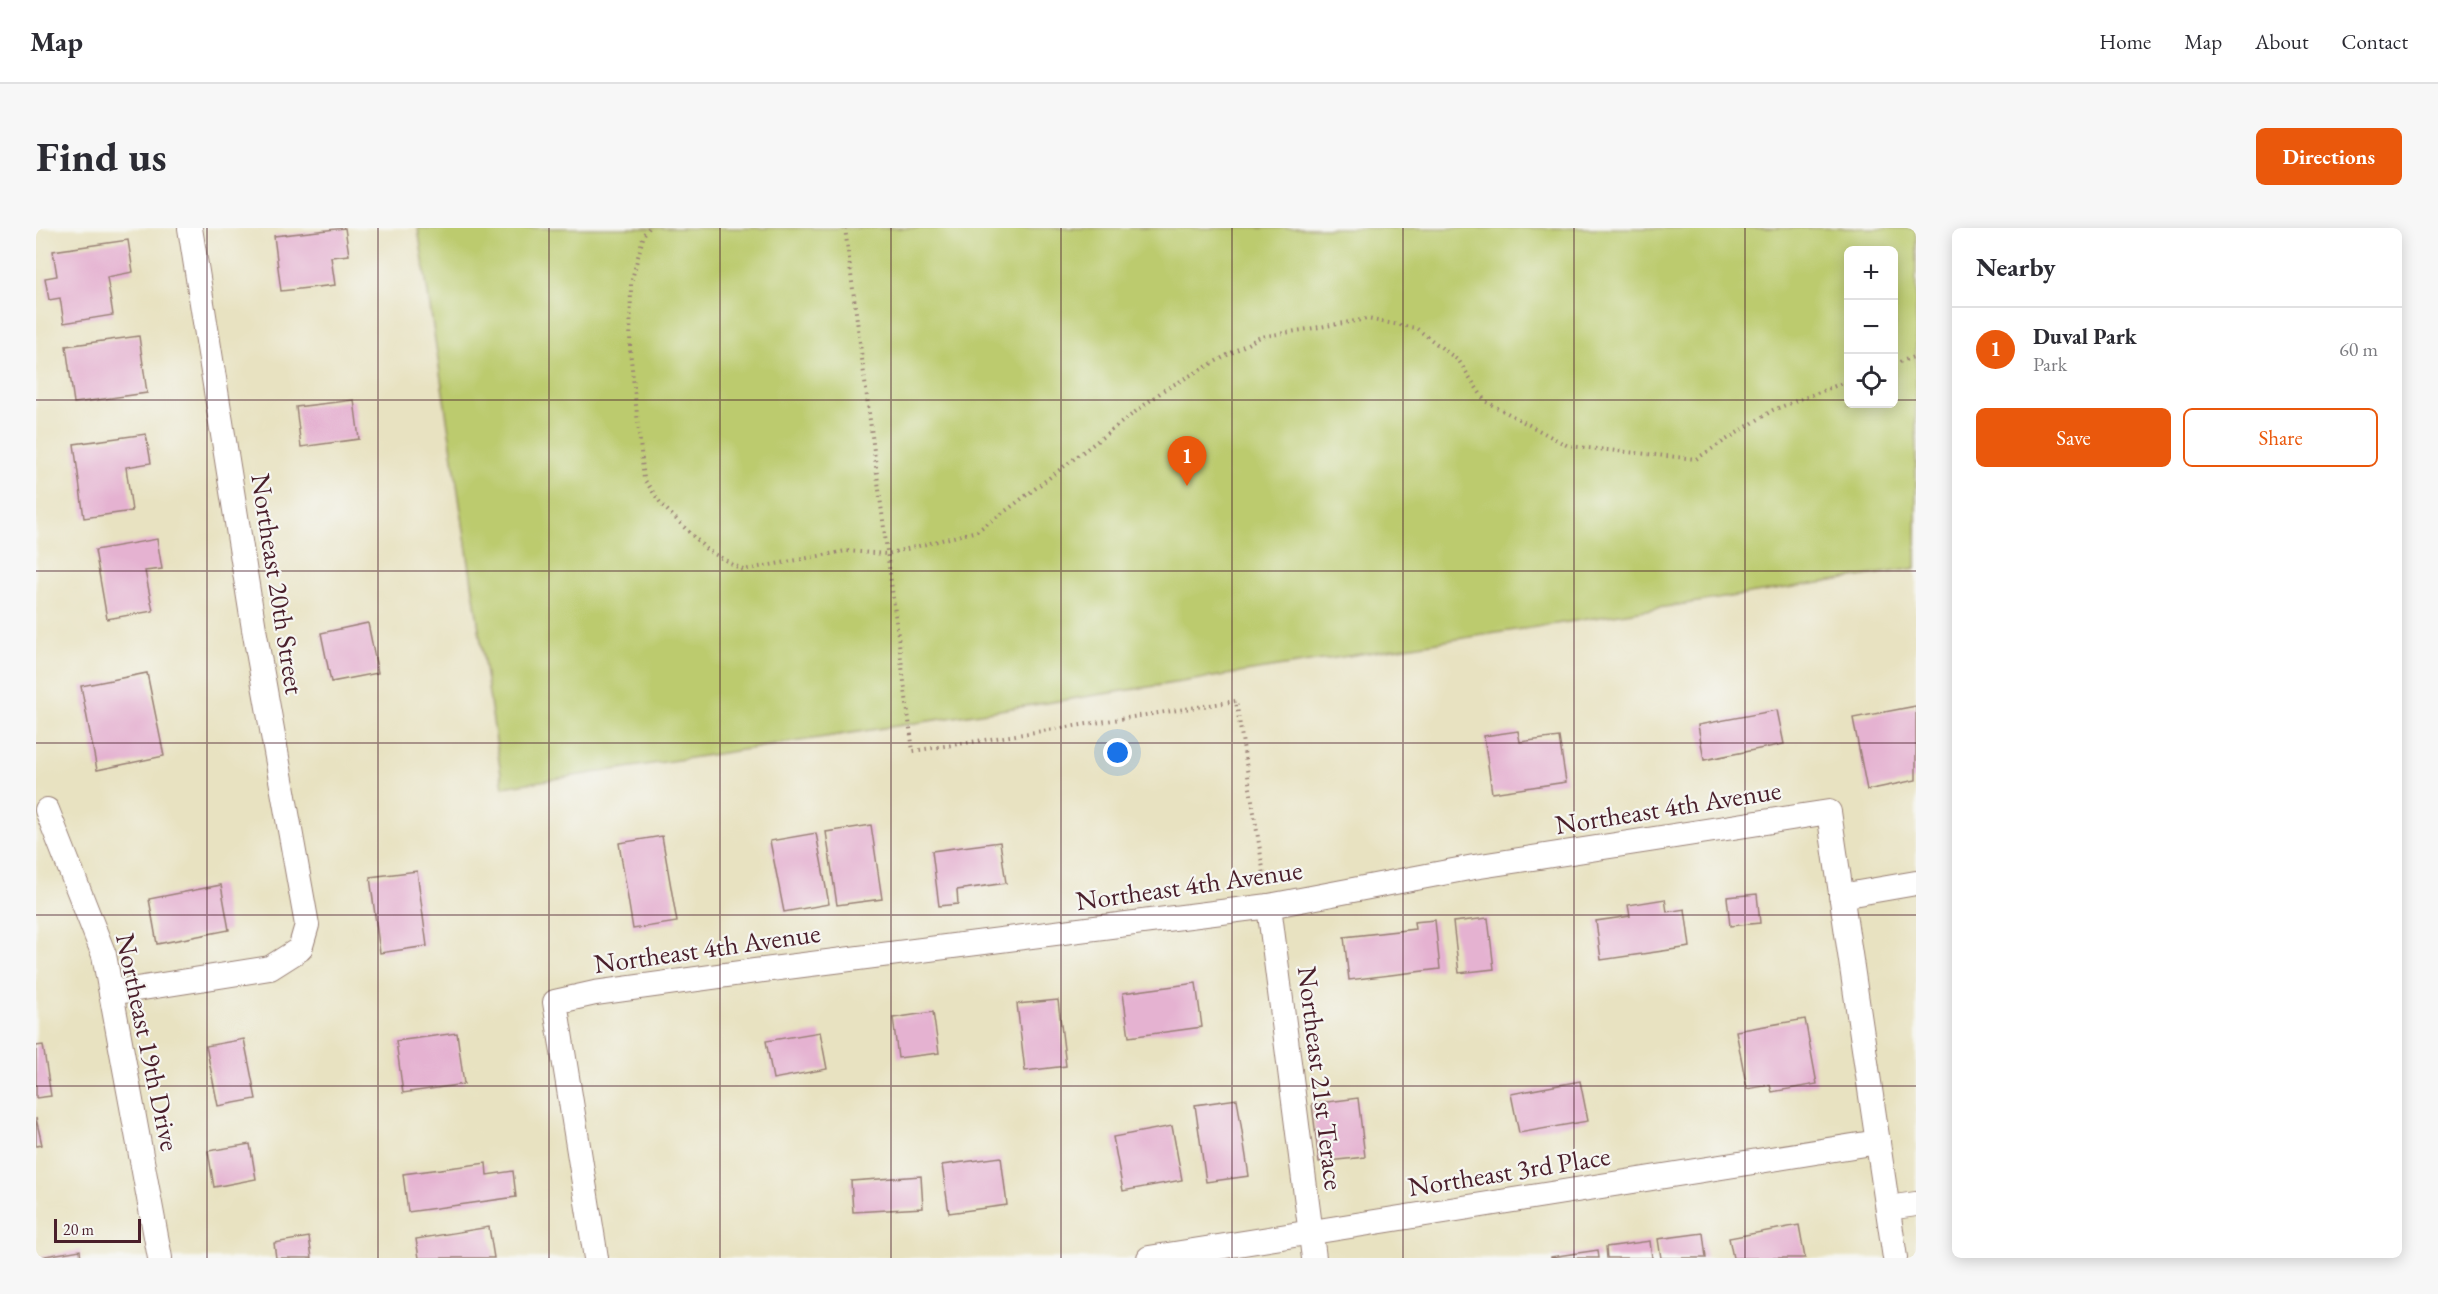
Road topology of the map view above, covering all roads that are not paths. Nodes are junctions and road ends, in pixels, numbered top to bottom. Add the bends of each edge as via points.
1 (190, 228) edge
2 (47, 810) dead end
3 (1916, 883) edge
4 (1841, 896) junction
5 (1269, 906) junction
6 (111, 993) junction
7 (1878, 1142) junction
8 (1916, 1204) edge
9 (1888, 1208) junction
10 (1311, 1233) junction
11 (160, 1258) edge
12 (596, 1258) edge
13 (1149, 1258) edge
14 (1314, 1258) edge
15 (1895, 1258) edge

1 - 6 street, Northeast 20th Street via 254,629 307,925 300,949 270,969
2 - 6 street, Northeast 19th Drive via 104,955
3 - 4 street
4 - 5 street, Northeast 4th Avenue via 1829,812 1474,867
4 - 7 street
5 - 10 street, Northeast 21st Terace
5 - 12 street, Northeast 4th Avenue via 732,974 555,1002
6 - 11 street, Northeast 19th Drive
7 - 9 street
7 - 10 street, Northeast 3rd Place
8 - 9 street
9 - 15 street
10 - 13 street, Northeast 3rd Place
10 - 14 street, Northeast 21st Terace

